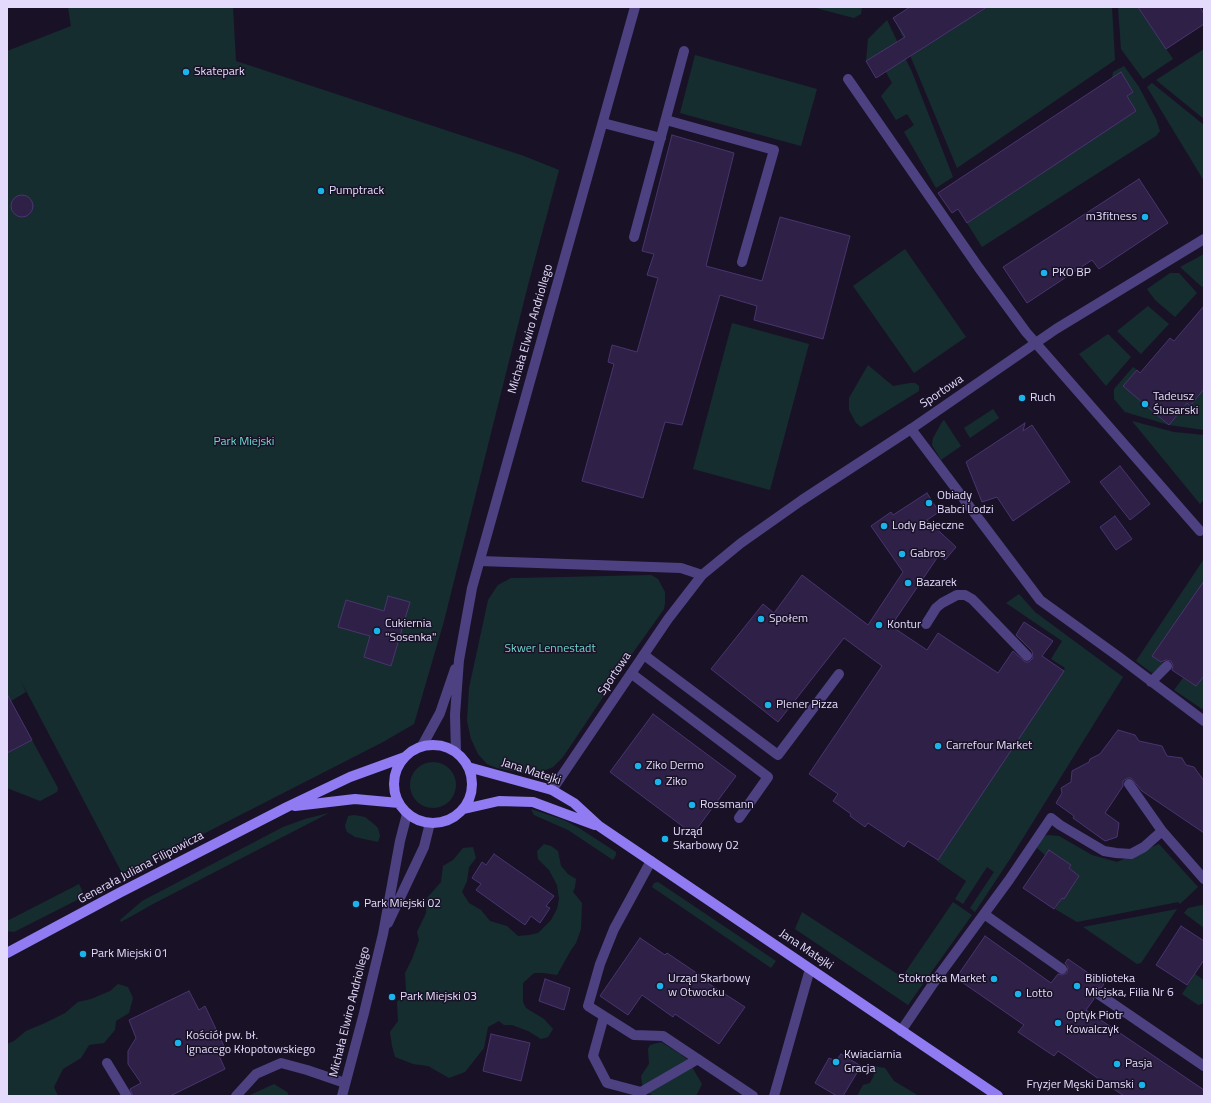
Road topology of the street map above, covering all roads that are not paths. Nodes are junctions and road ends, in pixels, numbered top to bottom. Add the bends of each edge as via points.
1 (635, 7) edge
2 (684, 51) dead end
3 (848, 79) dead end
4 (666, 120) junction
5 (603, 123) junction
6 (661, 138) junction
7 (634, 237) dead end
8 (1204, 239) edge
9 (742, 262) dead end
10 (1036, 343) junction
11 (911, 429) junction
12 (1200, 531) dead end
13 (480, 561) junction
14 (702, 575) junction
15 (926, 624) dead end
16 (644, 655) junction
17 (1027, 656) dead end
18 (459, 660) junction
19 (1167, 666) dead end
20 (632, 674) junction
21 (839, 674) dead end
22 (1151, 682) junction
23 (1204, 721) edge
24 (422, 746) junction
25 (456, 752) junction
26 (405, 757) junction
27 (468, 767) junction
28 (1129, 784) dead end
29 (552, 790) junction
30 (399, 803) junction
31 (287, 806) junction
32 (464, 809) junction
33 (407, 814) junction
34 (739, 818) dead end
35 (430, 823) junction
36 (599, 826) junction
37 (1162, 831) junction
38 (651, 861) junction
39 (1204, 879) edge
40 (984, 914) junction
41 (383, 934) junction
42 (7, 953) edge
43 (810, 969) junction
44 (1062, 969) dead end
45 (1098, 993) dead end
46 (604, 1016) junction
47 (901, 1031) junction
48 (698, 1059) junction
49 (107, 1063) dead end
50 (1204, 1066) edge
51 (345, 1083) junction
52 (127, 1096) edge
53 (236, 1096) edge
54 (342, 1096) edge
55 (753, 1096) edge
56 (774, 1096) edge
57 (998, 1096) edge

1 - 5 street, Michała Elwiro Andriollego
2 - 4 street
3 - 10 street via 980,268
4 - 6 street
4 - 9 street via 774,150
5 - 6 street
5 - 13 street, Michała Elwiro Andriollego
6 - 7 street
8 - 10 street, Sportowa
10 - 11 street, Sportowa
10 - 12 street
11 - 14 street, Sportowa via 740,543
11 - 22 street via 1040,600
13 - 14 street via 681,568
13 - 18 street, Michała Elwiro Andriollego via 472,588
14 - 16 street, Sportowa
15 - 17 street via 936,608 948,598 965,596 977,604
16 - 20 street, Sportowa
16 - 21 street via 778,755
18 - 24 street, Michała Elwiro Andriollego via 440,713
18 - 25 street, Michała Elwiro Andriollego via 455,715
19 - 22 street
20 - 29 street, Sportowa
20 - 34 street via 768,777
22 - 23 street
24 - 25 main road via 446,747
24 - 26 main road
25 - 27 main road
26 - 30 main road via 396,771 394,787
26 - 31 main road, Generała Juliana Filipowicza via 350,776
27 - 29 main road, Jana Matejki
27 - 32 main road via 472,781 471,796
28 - 37 street
29 - 36 main road, Jana Matejki via 574,803
30 - 31 main road via 355,799
30 - 33 main road
31 - 42 main road, Generała Juliana Filipowicza
32 - 35 main road via 454,818
32 - 36 main road, Jana Matejki via 499,801 533,802
33 - 35 main road via 417,821
33 - 41 street, Michała Elwiro Andriollego
35 - 41 street, Michała Elwiro Andriollego via 424,847
36 - 38 main road, Jana Matejki
37 - 39 street
37 - 40 street via 1144,847 1131,854 1116,853 1104,851 1051,818
38 - 43 main road, Jana Matejki
38 - 46 street via 614,929 600,964 588,1006
40 - 44 street
40 - 47 street
41 - 51 street, Michała Elwiro Andriollego
43 - 47 main road, Jana Matejki
43 - 56 street
45 - 50 street
46 - 48 street via 634,1035 663,1036
46 - 48 street via 593,1056 607,1083 641,1092
47 - 57 main road, Jana Matejki
48 - 55 street
49 - 52 street
51 - 53 street via 281,1062 256,1074
51 - 54 street, Michała Elwiro Andriollego

